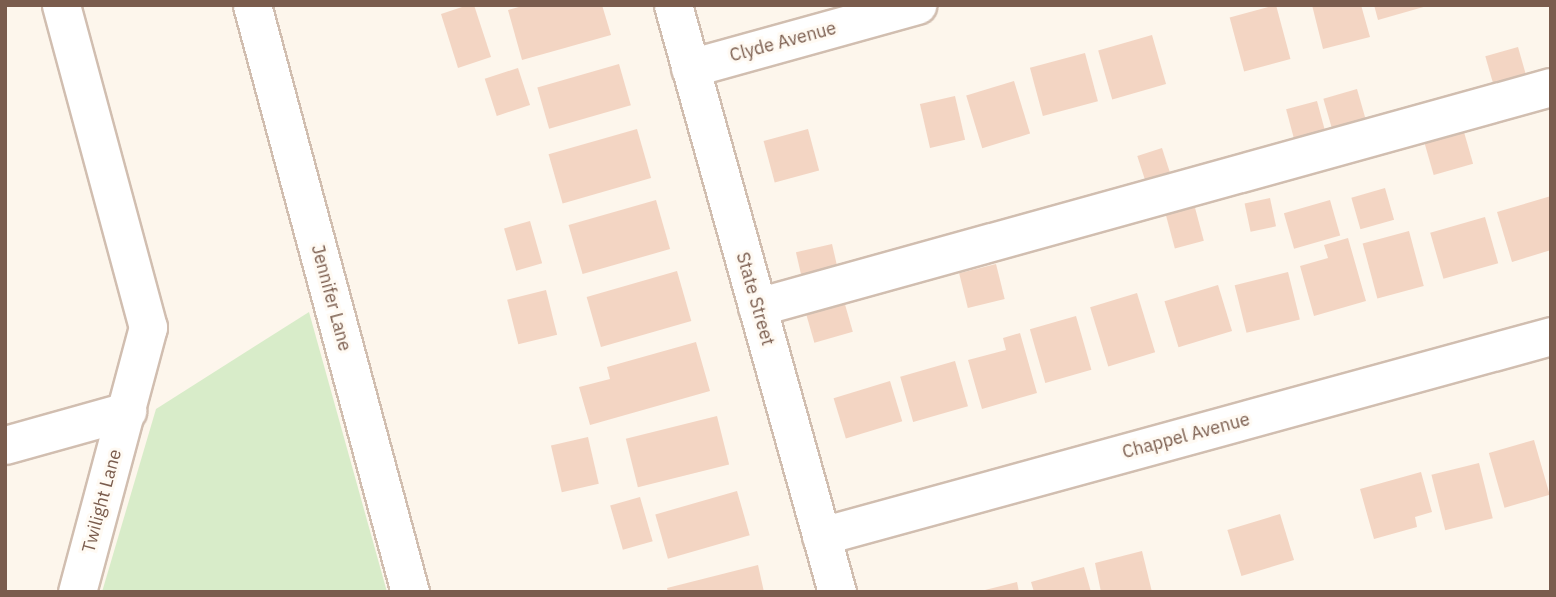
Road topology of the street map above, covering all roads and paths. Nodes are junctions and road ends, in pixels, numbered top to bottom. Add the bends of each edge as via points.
1 (61, 5) edge
2 (252, 5) edge
3 (673, 5) edge
4 (917, 5) edge
5 (690, 68) junction
6 (1551, 87) edge
7 (757, 307) junction
8 (1551, 336) edge
9 (127, 411) junction
10 (5, 445) edge
11 (821, 536) junction
12 (77, 592) edge
13 (410, 592) edge
14 (837, 592) edge

1 - 9 street via 148,327
2 - 13 street, Jennifer Lane
3 - 5 street, State Street
4 - 5 street, Clyde Avenue
5 - 7 street, State Street
6 - 7 street
7 - 11 street, State Street
8 - 11 street, Chappel Avenue
9 - 10 street
9 - 12 street, Twilight Lane
11 - 14 street, State Street

